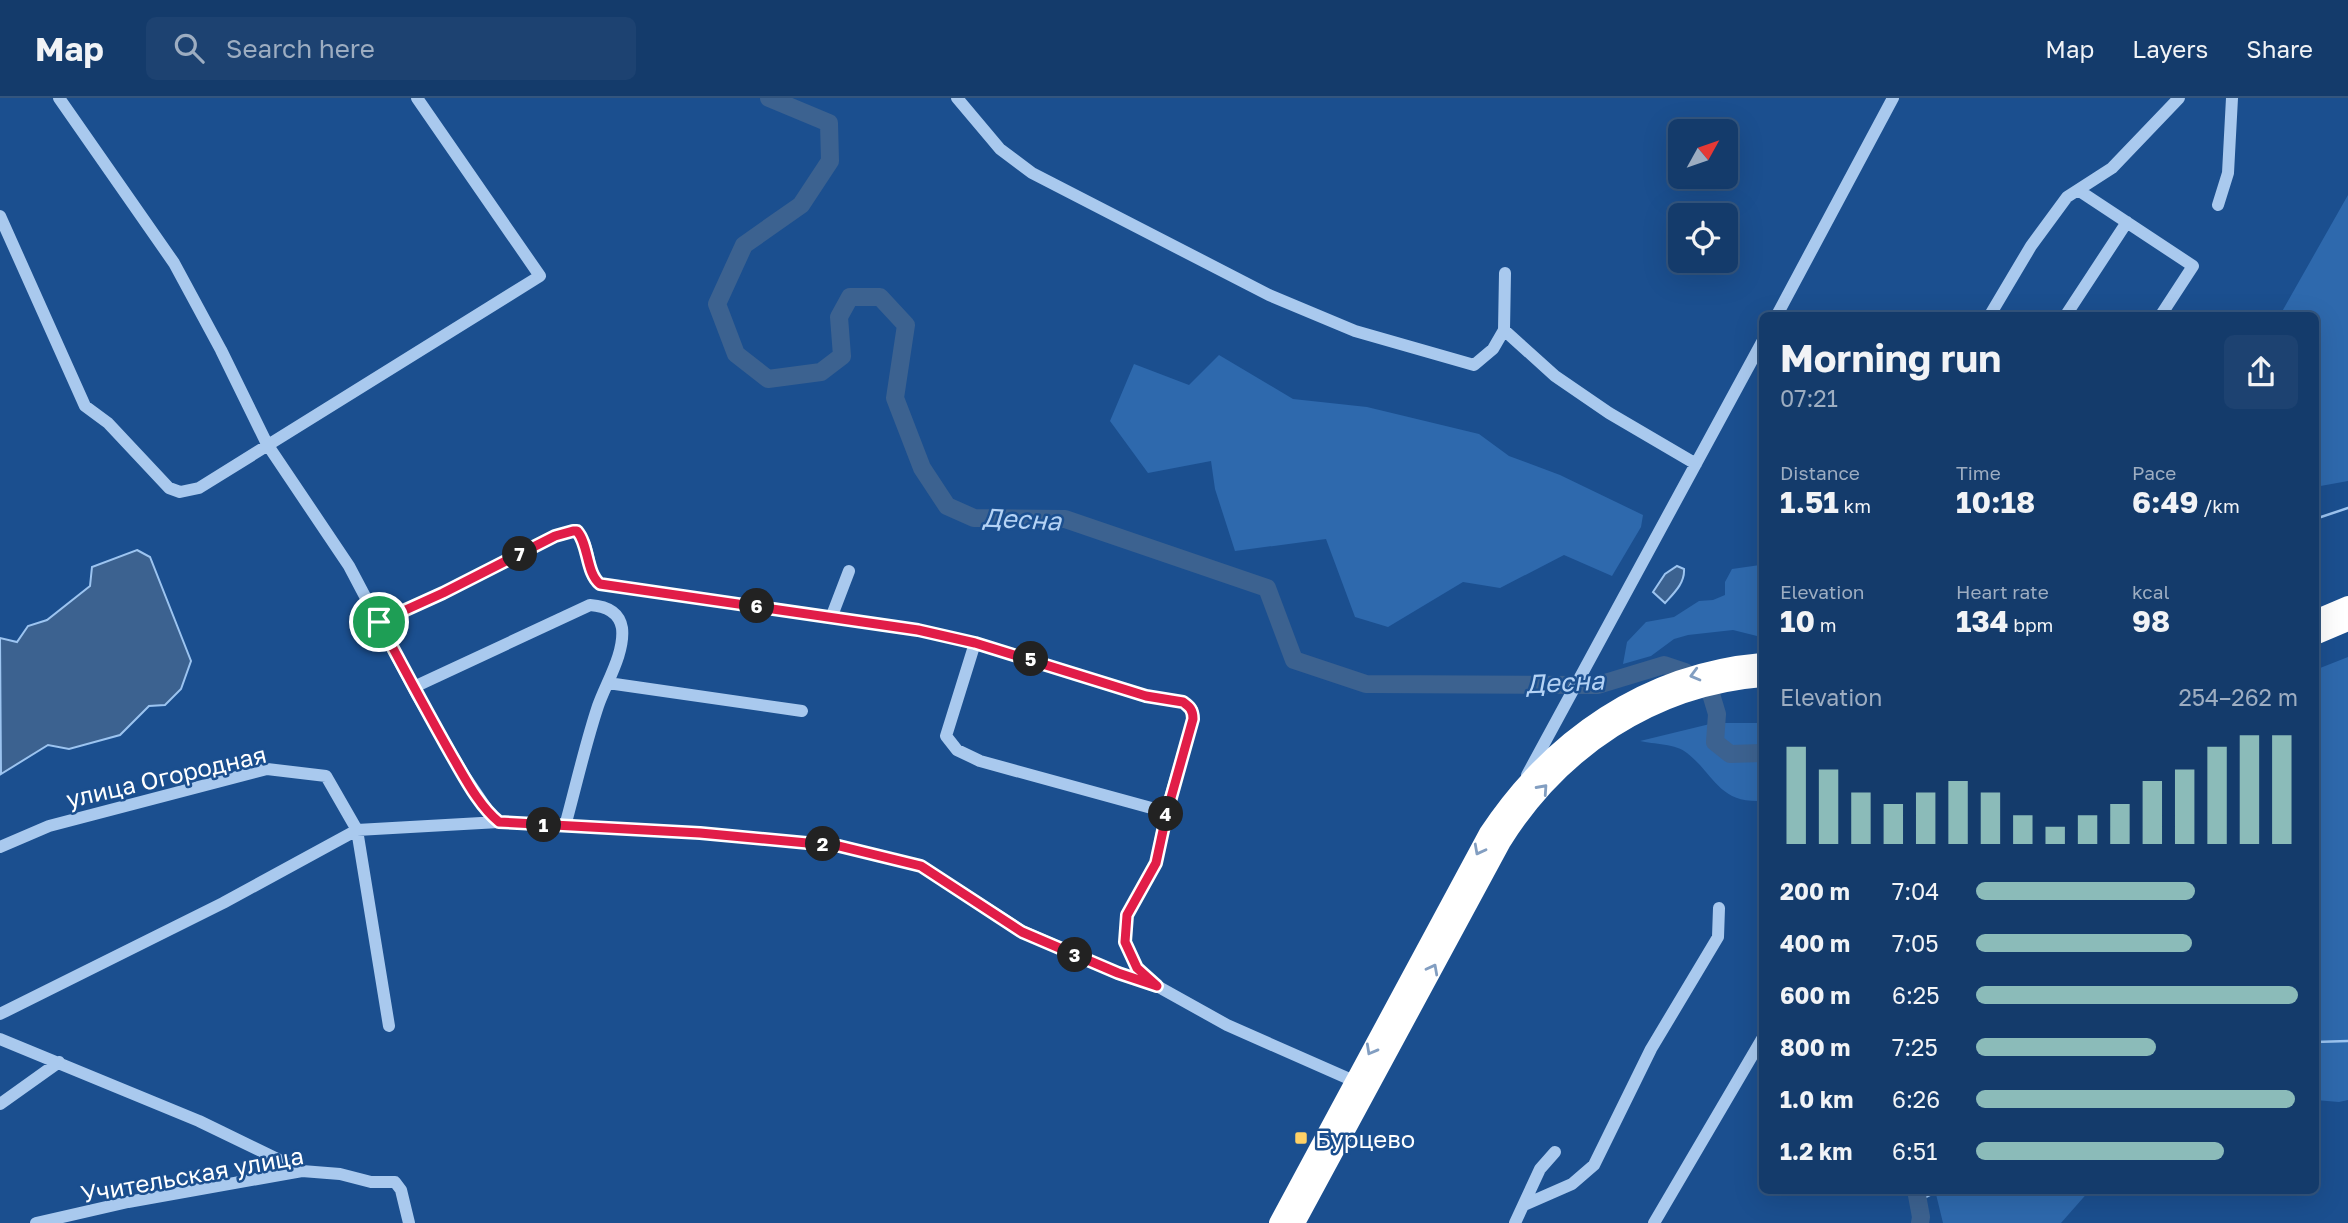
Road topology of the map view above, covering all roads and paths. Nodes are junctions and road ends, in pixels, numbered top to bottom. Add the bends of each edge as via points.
1 (59, 98) edge
2 (417, 98) edge
3 (957, 98) edge
4 (1893, 98) edge
5 (2179, 98) edge
6 (2232, 98) edge
7 (2078, 190) junction
8 (2218, 205) dead end
9 (0, 216) edge
10 (2127, 222) junction
11 (1505, 273) dead end
12 (1779, 312) edge
13 (1992, 312) edge
14 (2068, 312) edge
15 (2163, 312) edge
16 (1504, 330) junction
17 (1759, 348) edge
18 (267, 444) junction
19 (1696, 464) junction
20 (849, 571) dead end
21 (2348, 605) edge
22 (2319, 617) edge
23 (831, 618) junction
24 (379, 622) junction
25 (2348, 622) edge
26 (2319, 634) edge
27 (975, 643) junction
28 (1759, 662) edge
29 (1759, 678) edge
30 (608, 683) junction
31 (414, 687) junction
32 (802, 711) dead end
33 (1585, 737) junction
34 (1517, 793) junction
35 (1167, 812) junction
36 (499, 822) junction
37 (565, 826) junction
38 (357, 830) junction
39 (0, 847) edge
40 (1719, 908) dead end
41 (1157, 986) junction
42 (0, 1014) edge
43 (389, 1026) dead end
44 (0, 1039) edge
45 (1759, 1044) edge
46 (59, 1062) junction
47 (1354, 1081) junction
48 (0, 1104) edge
49 (1555, 1152) dead end
50 (302, 1171) junction
51 (1524, 1205) junction
52 (76, 1219) edge
53 (36, 1223) edge
54 (409, 1223) edge
55 (1278, 1223) edge
56 (1296, 1223) edge
57 (1515, 1223) edge
58 (1654, 1223) edge

1 - 18 street via 174,263
2 - 18 street via 540,276
3 - 16 street via 1000,149 1032,173 1208,265 1343,326 1474,365 1493,349
4 - 12 street
5 - 7 street via 2112,168
6 - 8 street via 2228,173
7 - 10 street
7 - 13 street via 2067,197 2031,246
9 - 18 street via 85,406 169,488 180,492 199,488
10 - 14 street
10 - 15 street via 2193,266
11 - 16 street
16 - 19 street via 1555,376
17 - 19 street
18 - 24 street via 342,555
19 - 34 street
20 - 23 street
21 - 22 highway
23 - 24 street via 600,584 593,576 585,543 573,531
23 - 27 street
24 - 31 street
25 - 26 highway
27 - 35 street via 1189,706 1193,719
27 - 35 street via 946,736 957,750 996,766
28 -> 33 highway via 1711,670 1652,689 1616,707
29 - 33 highway via 1713,685 1657,703
30 - 31 street via 621,642 620,620 611,610 590,605
30 - 32 street
30 - 37 street
31 - 36 street via 464,775
33 - 34 highway via 1548,760
56 -> 33 highway via 1502,842
34 -> 47 highway via 1488,834
35 - 41 street via 1156,863 1127,915 1125,942 1137,968
36 - 37 street
36 - 38 street
37 - 41 street via 839,846 921,866 1022,932
38 - 39 street, улица Огородная via 326,776 267,769 49,826
38 - 42 street
38 - 43 street
40 - 51 street via 1718,937 1651,1049 1594,1165 1572,1184
41 - 47 street via 1227,1025
44 - 46 street
45 - 58 street
46 - 48 street
46 - 50 street
47 - 55 highway
49 - 51 street via 1540,1169
50 - 52 street, Учительская улица via 128,1202
50 - 54 street, Учительская улица via 395,1182
51 - 57 street
52 - 53 street, Учительская улица

